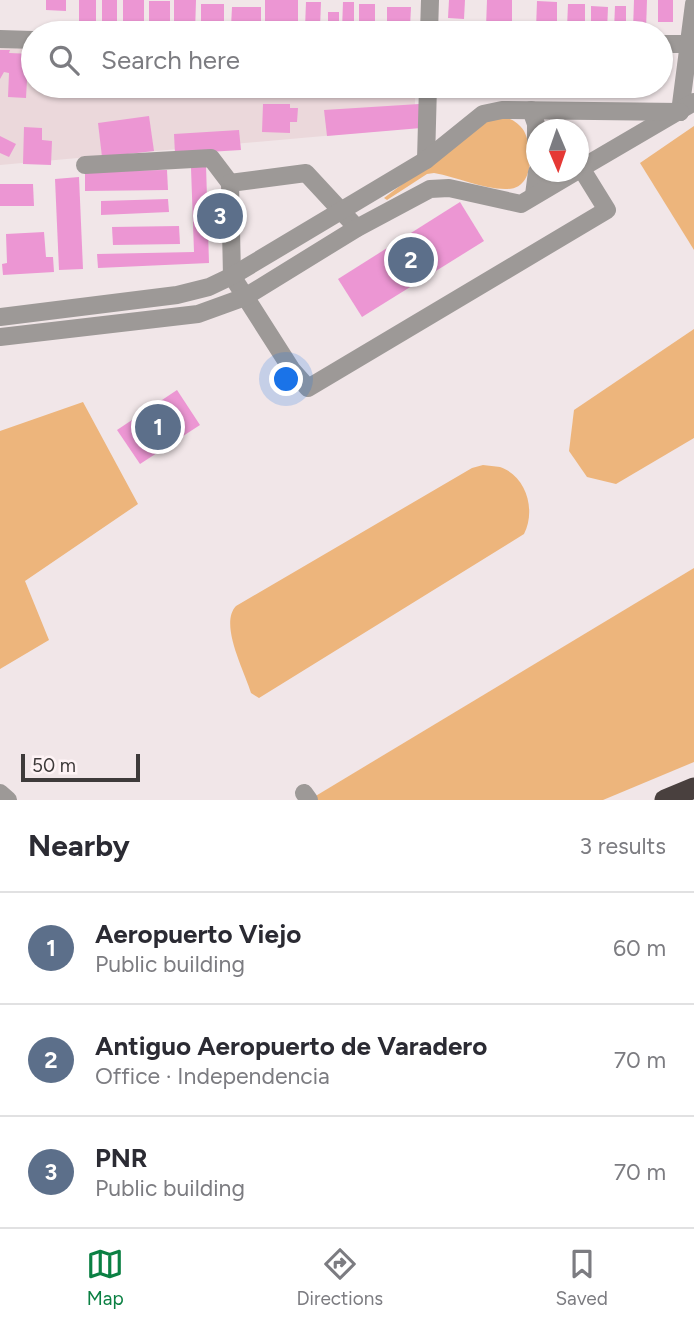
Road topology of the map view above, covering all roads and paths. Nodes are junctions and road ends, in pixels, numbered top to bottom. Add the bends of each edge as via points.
1 (430, 0) edge
2 (694, 4) edge
3 (429, 21) edge
4 (0, 39) edge
5 (21, 40) edge
6 (673, 44) edge
7 (691, 44) edge
8 (428, 98) edge
9 (687, 107) edge
10 (531, 110) junction
11 (534, 119) edge
12 (426, 160) junction
13 (589, 164) edge
14 (85, 165) dead end
15 (536, 182) edge
16 (557, 182) edge
17 (587, 182) edge
18 (230, 183) junction
19 (534, 195) junction
20 (342, 210) junction
21 (357, 228) junction
22 (232, 276) junction
23 (245, 297) junction
24 (0, 317) edge
25 (0, 337) edge
26 (694, 788) edge
27 (0, 793) edge
28 (8, 800) edge
29 (665, 800) edge

1 - 3 street
2 - 7 street
4 - 5 street
6 - 7 street
7 - 9 street
8 - 12 street
9 - 10 street
9 - 13 street
10 - 11 street
10 - 12 street via 483,114
12 - 20 street
14 - 18 street via 211,158
15 - 19 street
16 - 19 street
17 - 23 street via 607,210 308,388
18 - 20 street via 306,173
18 - 22 street
19 - 21 street via 521,204 449,188 430,189
20 - 21 street
20 - 22 street
21 - 23 street
22 - 23 street
22 - 24 street via 177,295
23 - 25 street via 198,314
26 - 29 highway
27 - 28 street

